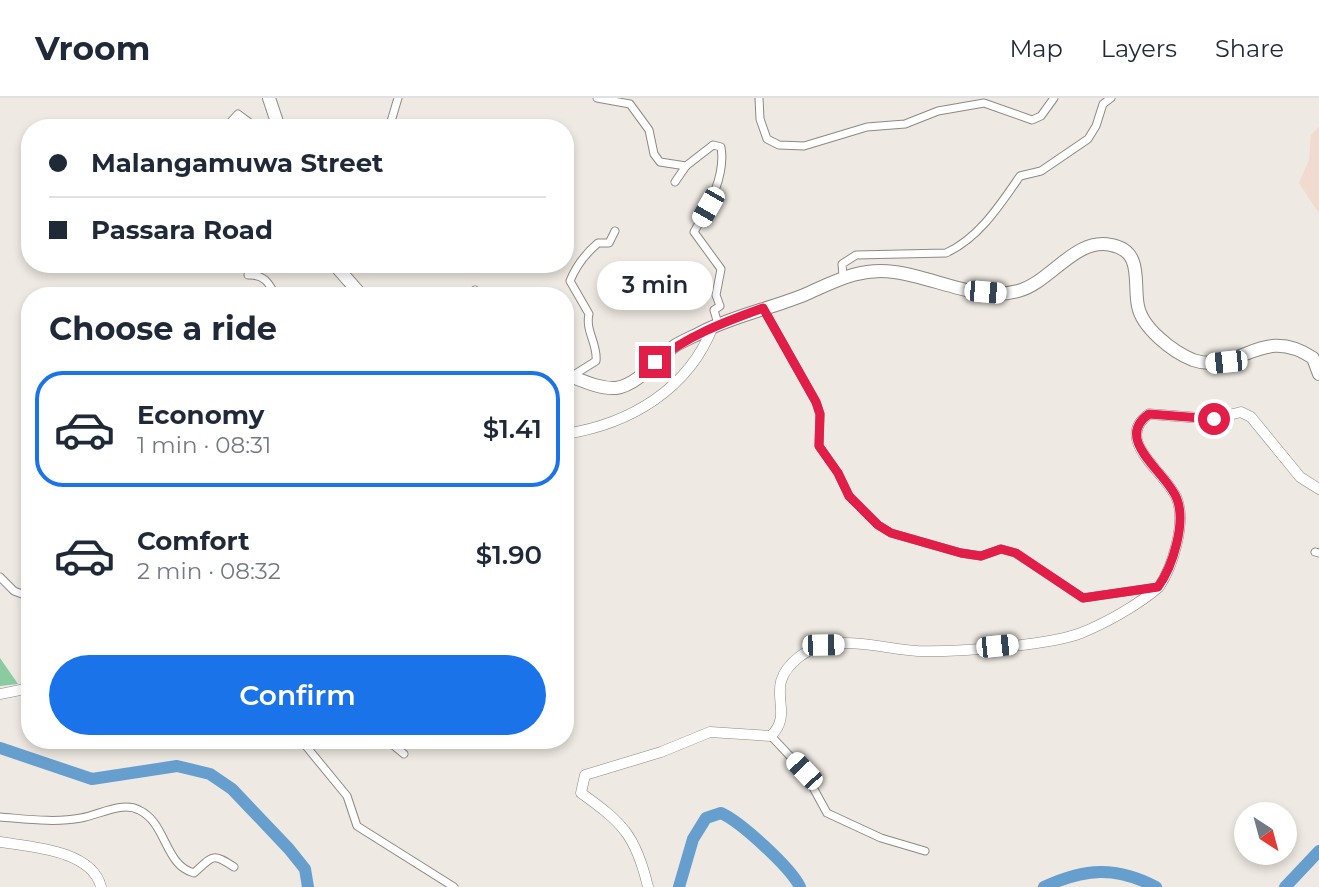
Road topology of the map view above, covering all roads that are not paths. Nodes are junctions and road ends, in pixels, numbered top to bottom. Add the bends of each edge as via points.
1 (269, 98) edge
2 (398, 98) edge
3 (597, 98) edge
4 (759, 98) edge
5 (1054, 98) edge
6 (1111, 98) edge
7 (629, 101) edge
8 (276, 119) edge
9 (392, 119) edge
10 (686, 166) junction
11 (675, 182) dead end
12 (615, 231) dead end
13 (251, 273) edge
14 (342, 273) edge
15 (574, 273) edge
16 (843, 276) junction
17 (272, 287) edge
18 (354, 287) edge
19 (574, 288) edge
20 (763, 308) junction
21 (716, 325) junction
22 (574, 372) edge
23 (1319, 374) edge
24 (574, 377) edge
25 (574, 431) edge
26 (1319, 489) edge
27 (0, 577) edge
28 (1158, 587) junction
29 (21, 594) edge
30 (21, 690) edge
31 (0, 694) edge
32 (771, 736) junction
33 (307, 749) edge
34 (398, 749) edge
35 (404, 754) dead end
36 (0, 817) edge
37 (0, 842) edge
38 (925, 851) dead end
39 (234, 867) dead end
40 (101, 887) edge
41 (454, 887) edge
42 (648, 887) edge

1 - 8 highway
2 - 9 street
3 - 7 street
4 - 5 street via 767,139 779,145 804,146 867,127 905,124 938,111 984,103 1032,120 1041,116
6 - 16 street via 1102,104 1088,139 1041,171 1020,176 992,218 954,249 946,253 856,255 842,264
7 - 10 street via 649,130 660,162
10 - 11 street
10 - 21 street via 707,148 720,147 717,186 694,232 721,269
12 - 15 street via 610,243 598,243
13 - 17 street via 268,280
14 - 18 highway
16 - 20 highway
16 - 23 highway via 892,272 961,290 1018,292 1088,248 1110,244 1133,261 1141,316 1181,354 1209,364 1268,345 1289,347 1314,358
19 - 22 street via 589,314 587,324 597,353 596,361
20 - 21 highway
20 - 28 street via 816,402 819,446 849,496 878,525 961,553 981,556 1001,549 1016,553 1083,598
21 - 24 highway via 675,346 624,386 609,387
21 - 25 street via 704,352 659,398 626,417
26 - 28 street via 1300,477 1251,416 1241,412 1214,419 1149,414 1135,431 1138,444 1177,497 1182,517 1166,577
27 - 29 street
28 - 32 street via 1066,638 917,651 875,644 812,649 785,670 779,681 782,716
30 - 31 street
32 - 38 street via 804,771 827,813 881,838
32 - 42 street via 710,732 585,775 581,793 614,817 640,853
33 - 41 street via 346,796 357,825
34 - 35 street
36 - 39 street via 80,819 122,807 137,808 154,820 178,865 186,871 194,873 218,856
37 - 40 street via 72,856 99,878

